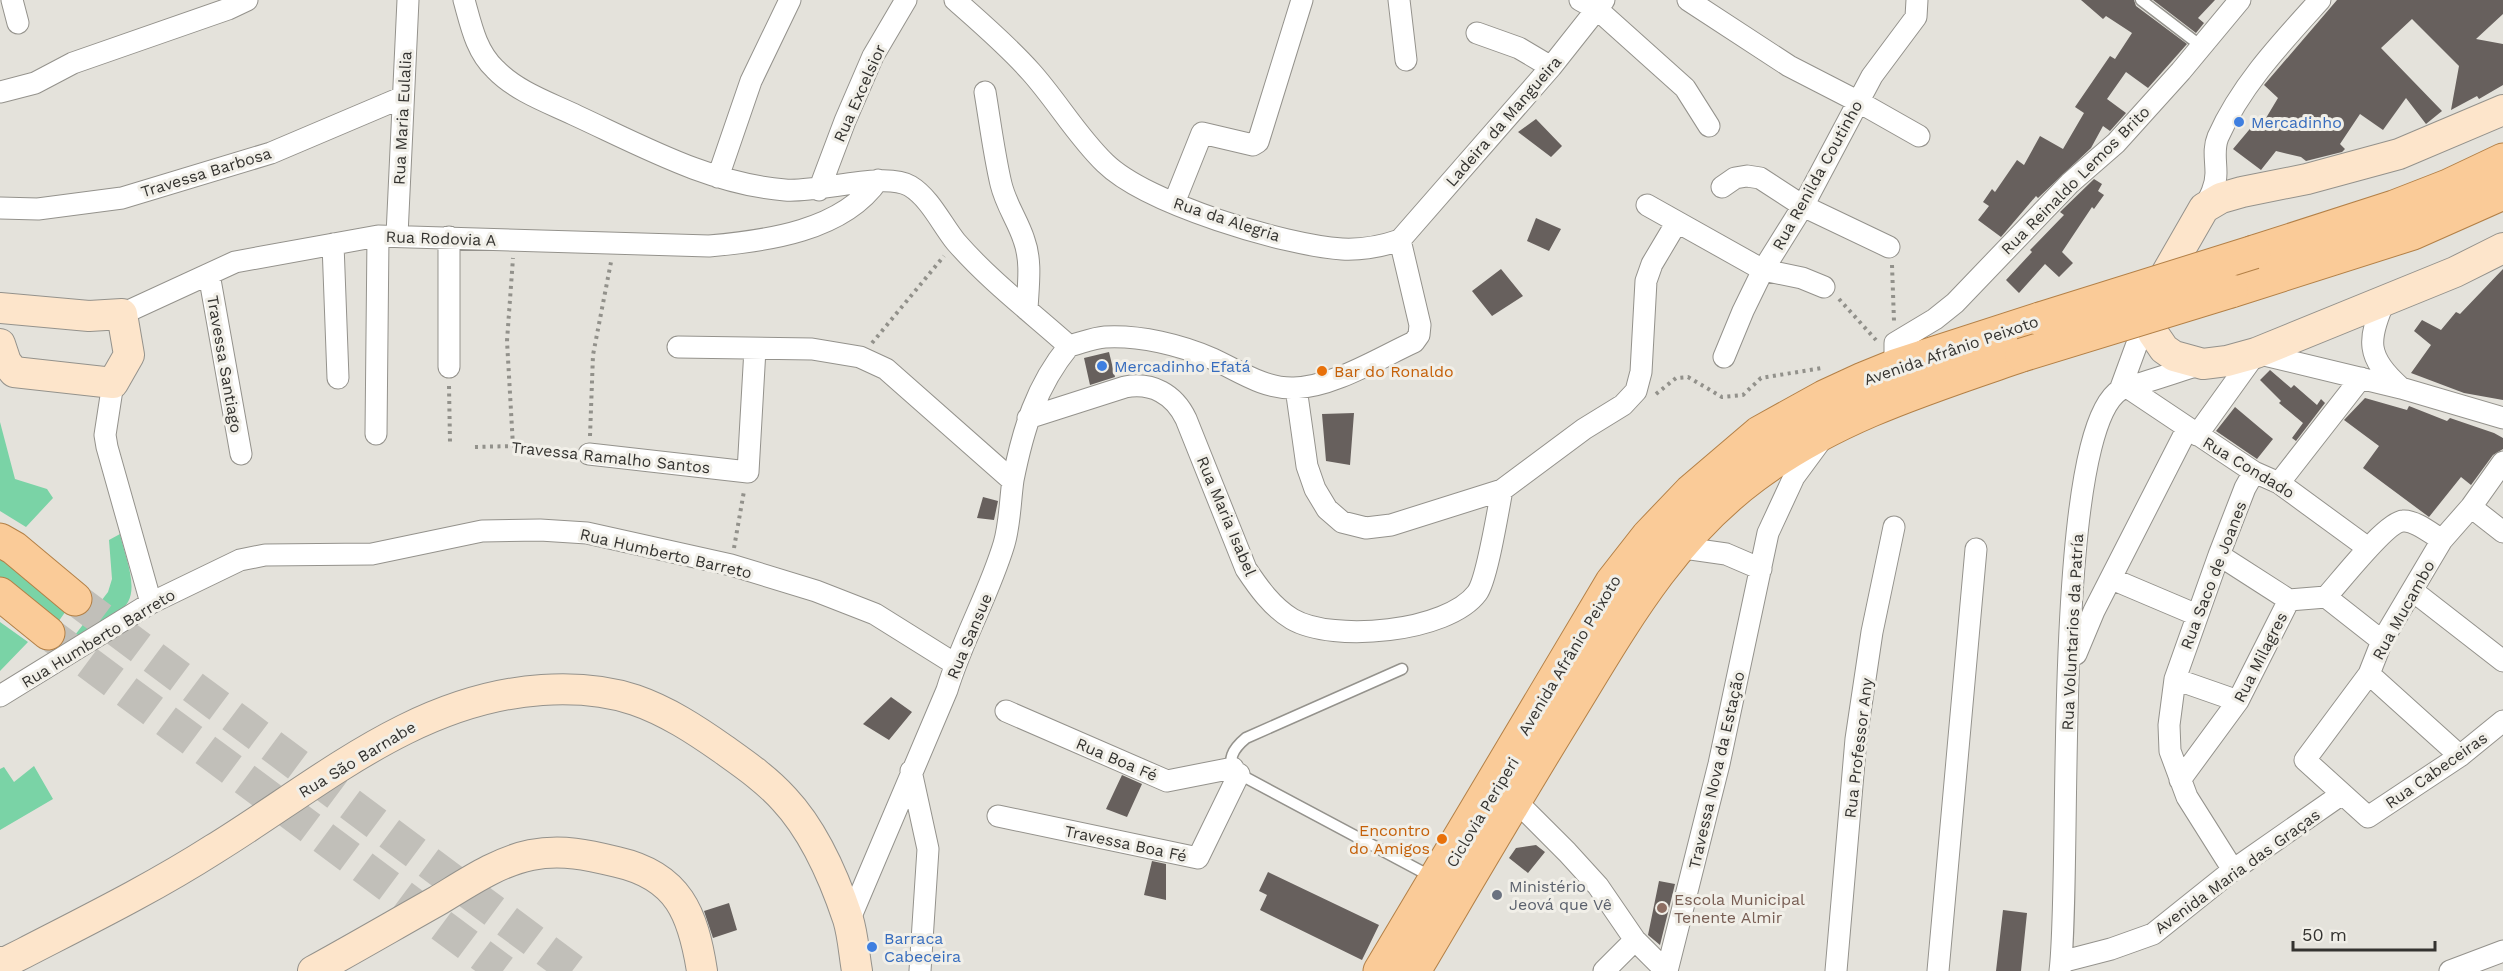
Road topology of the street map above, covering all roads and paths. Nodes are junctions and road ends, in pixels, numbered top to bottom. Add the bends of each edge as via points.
1 (12, 0) edge
2 (247, 0) edge
3 (408, 0) edge
4 (464, 0) edge
5 (790, 0) edge
6 (906, 0) edge
7 (955, 0) edge
8 (1302, 0) edge
9 (1399, 0) edge
10 (1688, 0) edge
11 (1917, 0) edge
12 (2141, 0) edge
13 (2240, 0) edge
14 (2320, 0) edge
15 (1594, 3) edge
16 (18, 23) dead end
17 (1477, 33) dead end
18 (2201, 46) junction
19 (1406, 60) dead end
20 (1551, 67) junction
21 (0, 92) edge
22 (985, 92) dead end
23 (403, 98) junction
24 (1859, 102) junction
25 (2503, 110) edge
26 (1709, 126) dead end
27 (1918, 136) dead end
28 (2503, 159) edge
29 (2216, 172) junction
30 (718, 177) junction
31 (879, 180) junction
32 (1722, 187) dead end
33 (819, 190) junction
34 (2242, 192) junction
35 (2503, 193) edge
36 (1174, 203) junction
37 (1647, 205) dead end
38 (1803, 206) junction
39 (0, 208) edge
40 (2204, 208) junction
41 (1677, 222) junction
42 (387, 236) junction
43 (448, 237) junction
44 (514, 240) junction
45 (1400, 240) junction
46 (956, 242) junction
47 (614, 243) junction
48 (333, 244) junction
49 (1888, 247) joint
50 (2500, 255) edge
51 (1763, 270) junction
52 (209, 274) junction
53 (1824, 287) joint
54 (2154, 295) junction
55 (2385, 300) junction
56 (0, 308) edge
57 (1027, 310) junction
58 (122, 314) junction
59 (0, 344) edge
60 (1069, 346) junction
61 (678, 347) dead end
62 (755, 349) junction
63 (2256, 353) junction
64 (1895, 354) junction
65 (860, 357) junction
66 (1724, 357) dead end
67 (2203, 364) junction
68 (449, 367) joint
69 (338, 378) dead end
70 (2361, 378) junction
71 (7, 380) edge
72 (113, 383) junction
73 (1296, 388) junction
74 (1843, 388) junction
75 (2401, 388) junction
76 (2124, 389) junction
77 (1643, 395) junction
78 (1028, 418) junction
79 (2503, 418) edge
80 (1829, 429) junction
81 (2192, 432) junction
82 (376, 434) dead end
83 (450, 442) dead end
84 (513, 446) junction
85 (475, 447) dead end
86 (241, 454) dead end
87 (589, 454) junction
88 (2503, 462) edge
89 (748, 472) junction
90 (2254, 472) junction
91 (1013, 481) junction
92 (2279, 483) junction
93 (1502, 490) junction
94 (2471, 507) junction
95 (1894, 527) dead end
96 (2503, 532) edge
97 (0, 540) edge
98 (2442, 540) junction
99 (1677, 547) junction
100 (2368, 548) junction
101 (1976, 549) dead end
102 (2218, 555) junction
103 (731, 565) junction
104 (1761, 569) junction
105 (2112, 579) junction
106 (2413, 591) junction
107 (0, 594) edge
108 (2326, 597) junction
109 (75, 599) tunnel mouth
110 (2289, 600) junction
111 (151, 603) junction
112 (2197, 615) junction
113 (48, 633) tunnel mouth
114 (2382, 641) junction
115 (2503, 661) edge
116 (955, 664) junction
117 (2069, 668) junction
118 (1402, 669) dead end
119 (2369, 674) junction
120 (2175, 679) junction
121 (0, 696) edge
122 (2238, 701) junction
123 (1006, 711) dead end
124 (2503, 721) edge
125 (2460, 756) junction
126 (910, 771) junction
127 (1236, 771) junction
128 (2180, 780) junction
129 (2342, 794) junction
130 (1515, 800) junction
131 (998, 816) dead end
132 (2233, 870) junction
133 (1435, 879) junction
134 (849, 921) junction
135 (1635, 940) junction
136 (2503, 951) edge
137 (2, 963) edge
138 (2060, 967) edge
139 (313, 971) edge
140 (702, 971) edge
141 (857, 971) edge
142 (920, 971) edge
143 (1380, 971) edge
144 (1414, 971) edge
145 (1604, 971) edge
146 (1667, 971) edge
147 (1836, 971) edge
148 (1938, 971) edge
149 (2450, 971) edge

1 - 16 street
2 - 21 street via 73,63 35,83
3 - 23 street, Rua Maria Eulalia
4 - 30 street via 478,48 495,69 521,89 669,160
5 - 30 street via 751,81
6 - 33 street, Rua Excelsior via 873,56
7 - 36 street, Rua da Alegria via 1030,71 1107,165
8 - 36 street via 1258,142 1253,145 1202,134
9 - 19 street
10 - 24 street via 1789,66
11 - 24 street, Rua Renilda Coutinho via 1916,17 1872,76
12 - 18 lane
13 - 18 street, Rua Reinaldo Lemos Brito
14 - 29 street via 2244,92 2219,135 2214,153
15 - 20 street, Ladeira da Mangueira
15 - 26 street via 1685,88
17 - 20 street via 1519,48
18 - 64 street, Rua Reinaldo Lemos Brito via 2116,143 2070,183 1955,303
20 - 45 street, Ladeira da Mangueira
22 - 57 street via 1001,183 1027,251
23 - 39 street, Travessa Barbosa via 271,153 122,198 38,209
23 - 42 street, Rua Maria Eulalia
24 - 27 street
24 - 38 street, Rua Renilda Coutinho
25 - 34 street via 2398,154
28 - 64 main road, Avenida Afrânio Peixoto, bridge via 2394,207 2254,252 2040,319
29 - 34 street
29 - 40 street
30 - 33 street via 785,190
31 - 33 street
31 - 46 street via 910,186
31 - 47 street, Rua Rodovia A via 836,216 803,231 709,246
32 - 38 street via 1735,178 1760,178
34 - 40 street
35 - 80 main road, Avenida Afrânio Peixoto, bridge via 2413,233 2022,355 1893,399
36 - 45 street, Rua da Alegria via 1216,219 1341,249 1374,249
37 - 41 street
38 - 49 street
38 - 51 street, Rua Renilda Coutinho
40 - 54 street
41 - 51 street
41 - 77 street via 1646,281
42 - 43 street, Rua Rodovia A
42 - 48 street, Rua Rodovia A
42 - 82 street, Rua Maria Eulalia
43 - 44 street, Rua Rodovia A
43 - 68 street
44 - 47 street, Rua Rodovia A
44 - 84 path via 507,341
45 - 73 street via 1419,335 1414,342 1338,377
46 - 57 street
46 - 65 path
47 - 87 path via 593,355
48 - 52 street, Rua Rodovia A via 250,258
48 - 69 street
49 - 64 path via 1892,253
50 - 55 street
51 - 53 street
51 - 66 street, Rua Renilda Coutinho
52 - 58 street, Rua Rodovia A
52 - 86 street, Travessa Santiago
53 - 64 path via 1875,340
54 - 67 street via 2151,315 2153,333 2159,342 2174,356
54 - 76 street, Rua Voluntarios da Patría
55 - 63 street
55 - 75 street via 2375,322 2374,357 2383,372
56 - 58 street, Rua Rodovia A via 89,316
57 - 60 street
58 - 72 street via 129,356
59 - 71 street
60 - 73 street via 1104,337 1138,339 1211,358 1263,383
60 - 78 street, Rua Sansue via 1052,367
61 - 62 street
62 - 65 street via 812,350
62 - 89 street
63 - 67 street
63 - 70 street
63 - 81 street
64 - 74 main road, Avenida Afrânio Peixoto
65 - 91 street via 885,369
67 - 76 street
68 - 83 path
70 - 75 street
70 - 92 street
71 - 72 street
72 - 111 street via 105,435 107,447
73 - 93 street via 1307,466 1327,509 1342,522 1366,528 1391,525
74 - 77 path via 1825,368 1761,378 1743,395 1722,397 1688,377 1676,378
74 - 133 main road, Avenida Afrânio Peixoto via 1759,433 1691,491 1628,558
75 - 79 street
76 - 81 street, Rua Condado
76 - 117 street, Rua Voluntarios da Patría via 2103,412 2089,456 2079,509
77 - 93 street via 1584,429
78 - 91 street, Rua Sansue
78 - 93 street, Rua Maria Isabel via 1125,387 1139,385 1169,395 1186,419 1246,569 1256,584 1293,620 1345,632 1386,631 1413,625 1467,604 1479,591 1484,576
80 - 99 main road, Avenida Afrânio Peixoto via 1754,476
80 - 104 street, Travessa Nova da Estação via 1794,477 1778,508
81 - 90 street, Rua Condado
81 - 105 street via 2152,493
84 - 85 path, Travessa Ramalho Santos
84 - 87 path, Travessa Ramalho Santos
87 - 89 street, Travessa Ramalho Santos
88 - 94 street, Rua Mucambo
89 - 103 path
90 - 92 street, Rua Condado
90 - 102 street, Rua Saco de Joanes
91 - 116 street, Rua Sansue via 1005,541 991,584
92 - 100 street, Rua Condado
94 - 96 street
94 - 98 street, Rua Mucambo
95 - 147 street, Rua Professor Any via 1872,632 1856,739
97 - 109 main road
98 - 100 street via 2404,521
98 - 106 street, Rua Mucambo
99 - 104 street via 1726,554
99 - 130 main road, Avenida Afrânio Peixoto via 1637,600
100 - 108 street
101 - 148 street
102 - 110 street, Rua Milagres
102 - 112 street, Rua Saco de Joanes
103 - 111 street, Rua Humberto Barreto via 587,533 482,531 372,554 254,556
103 - 116 street, Rua Humberto Barreto via 875,614
104 - 146 street, Travessa Nova da Estação via 1719,764
105 - 112 street
105 - 117 street
106 - 114 street, Rua Mucambo
106 - 115 street
107 - 113 main road
108 - 110 street
108 - 114 street
110 - 122 street, Rua Milagres
111 - 121 street, Rua Humberto Barreto
112 - 120 street, Rua Saco de Joanes
114 - 119 street, Rua Mucambo
116 - 126 street, Rua Sansue
117 - 138 street, Rua Voluntarios da Patría
118 - 127 lane via 1246,738 1234,748 1231,759
119 - 125 street
119 - 129 street, Rua Mucambo via 2305,760
120 - 122 street
120 - 128 street, Rua Saco de Joanes via 2170,751
122 - 128 street, Rua Milagres
123 - 127 street, Rua Boa Fé via 1167,781
124 - 125 street, Rua Cabeceiras
125 - 129 street, Rua Cabeceiras via 2368,817
126 - 134 street, Rua Sansue
126 - 142 street via 928,849
127 - 131 street, Travessa Boa Fé via 1198,858
127 - 133 lane
128 - 132 street, Rua Saco de Joanes
129 - 132 street, Avenida Maria das Graças
130 - 135 street via 1598,886
130 - 144 main road, Avenida Afrânio Peixoto
132 - 138 street, Avenida Maria das Graças via 2153,934
133 - 143 main road, Avenida Afrânio Peixoto
134 - 137 street, Rua São Barnabe via 826,866 802,823 785,799 745,765 676,719 635,700 557,689 500,694 425,718 382,740 214,850 135,896
134 - 141 street, Rua São Barnabe
135 - 145 street
135 - 146 street
136 - 149 street
139 - 140 street via 491,869 530,855 576,852 638,867 660,879 678,896 697,936

